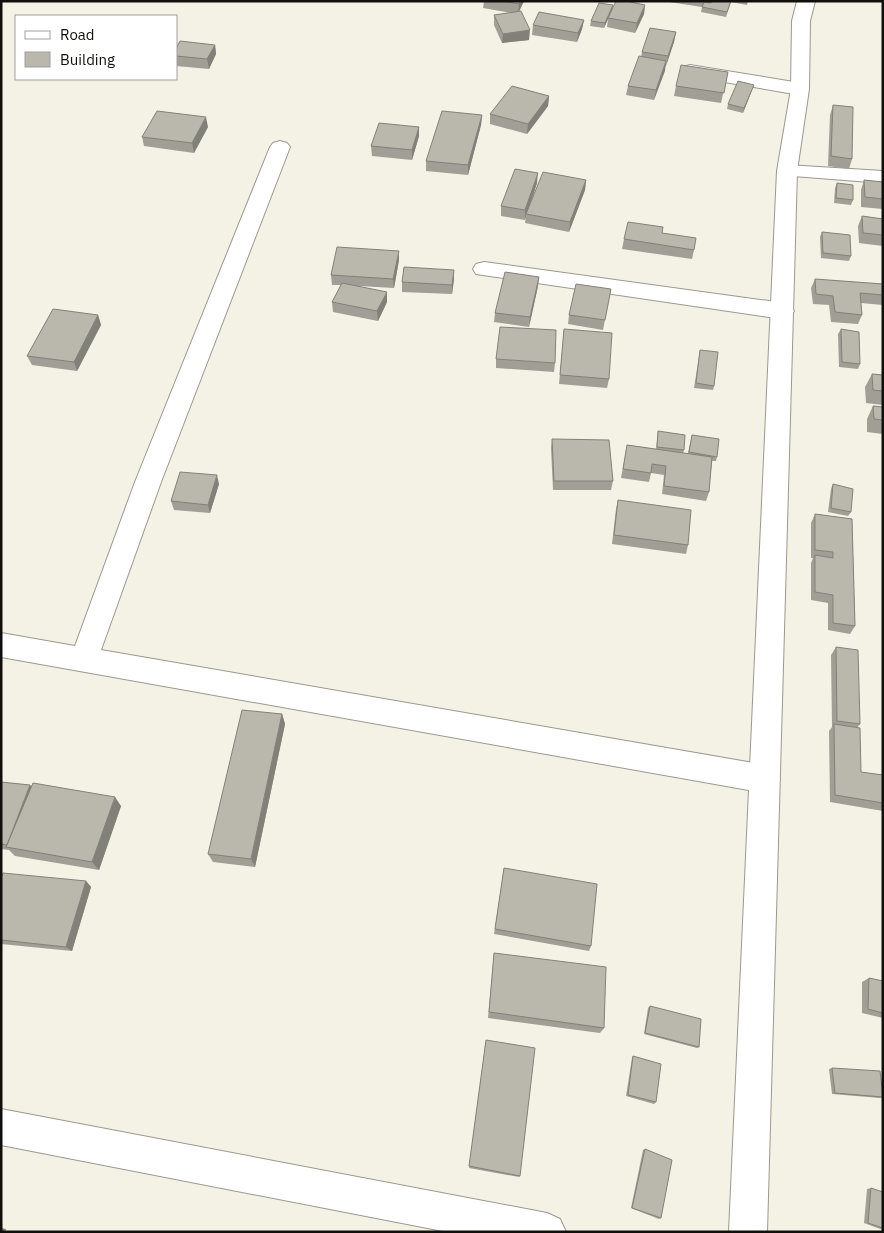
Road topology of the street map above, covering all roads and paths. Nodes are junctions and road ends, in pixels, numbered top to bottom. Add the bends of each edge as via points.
1 (806, 1) edge
2 (690, 72) edge
3 (800, 89) junction
4 (280, 147) dead end
5 (787, 171) junction
6 (883, 177) edge
7 (484, 269) dead end
8 (783, 311) junction
9 (1, 645) edge
10 (84, 658) junction
11 (766, 779) junction
12 (1, 1127) edge
13 (546, 1232) edge
14 (748, 1232) edge

1 - 3 street via 801,21
2 - 3 street
3 - 5 street
4 - 10 street via 148,482
5 - 6 street
5 - 8 street
7 - 8 street
8 - 11 street
9 - 10 street
10 - 11 street
11 - 14 street
12 - 13 street

